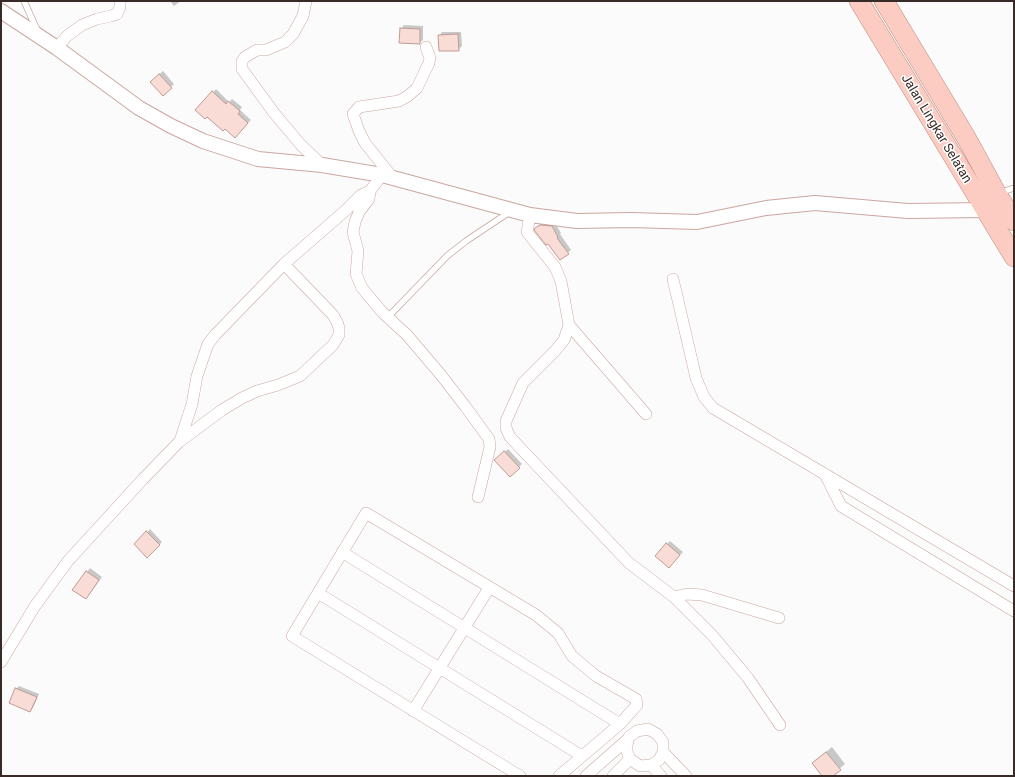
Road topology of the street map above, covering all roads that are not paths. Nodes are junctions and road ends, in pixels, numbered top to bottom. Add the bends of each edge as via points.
1 (24, 1) edge
2 (120, 1) edge
3 (306, 1) edge
4 (859, 1) edge
5 (884, 1) edge
6 (1, 11) edge
7 (41, 38) junction
8 (426, 46) dead end
9 (57, 48) junction
10 (943, 100) junction
11 (924, 109) junction
12 (322, 165) junction
13 (387, 177) junction
14 (370, 191) junction
15 (1006, 191) edge
16 (513, 210) junction
17 (985, 210) junction
18 (1012, 214) edge
19 (530, 215) junction
20 (1014, 257) edge
21 (284, 264) junction
22 (674, 279) dead end
23 (388, 317) junction
24 (569, 325) junction
25 (646, 414) dead end
26 (179, 442) junction
27 (825, 474) junction
28 (478, 497) dead end
29 (342, 552) junction
30 (1014, 586) edge
31 (489, 588) junction
32 (318, 593) junction
33 (674, 597) junction
34 (1014, 611) edge
35 (779, 618) dead end
36 (465, 628) junction
37 (1, 662) edge
38 (440, 669) junction
39 (413, 711) junction
40 (620, 724) junction
41 (780, 724) dead end
42 (630, 737) junction
43 (663, 752) junction
44 (582, 756) junction
45 (630, 760) junction
46 (651, 766) junction
47 (520, 776) edge
48 (559, 776) edge
49 (586, 776) edge
50 (613, 776) edge
51 (661, 776) edge
52 (686, 776) edge

1 - 7 lane
2 - 9 street via 117,14 82,25 67,36
3 - 12 street via 303,16 293,34 285,42 266,50 257,50 245,57 242,69 274,113
4 - 11 highway, Jalan Lingkar Selatan
5 - 10 highway, Jalan Lingkar Selatan
6 - 7 street
7 - 9 street
8 - 13 street via 429,63 417,88 399,101 359,107 355,110 359,131 365,144
9 - 12 street via 139,108 203,141 258,159
10 - 11 highway
10 - 15 highway, Jalan Lingkar Selatan via 967,139
11 - 17 highway, Jalan Lingkar Selatan
12 - 13 street
13 - 14 street
13 - 16 street
14 - 21 street via 361,195
14 - 23 street via 355,222 354,232 358,251 356,274 362,288
15 - 18 highway, Jalan Lingkar Selatan
16 - 19 street
16 - 23 lane via 447,256
17 - 19 street via 908,211 815,203 766,208 697,222 578,221
17 - 20 highway, Jalan Lingkar Selatan
19 - 24 street via 527,232 555,268 561,281
21 - 26 street via 208,344
21 - 26 street via 333,315 339,328 339,335 327,351 300,376 242,398
22 - 27 street via 696,378 708,404
23 - 28 street via 441,375 490,439
24 - 25 street
24 - 33 street via 560,345 523,383 506,421 506,428 510,437 629,563
26 - 37 street via 68,561 35,606
27 - 30 street
27 - 34 street via 841,506
29 - 31 street via 366,513
29 - 32 street
29 - 36 street
31 - 36 street
31 - 40 street via 536,615 558,634 572,656 596,676 636,699 637,705
32 - 38 street
32 - 39 street via 292,636
33 - 35 street via 687,594 702,595
33 - 41 street via 712,635 748,678
36 - 38 street
36 - 40 street
38 - 39 street
38 - 44 street
39 - 47 street
40 - 44 street
42 - 43 street via 637,731 648,729 657,734 663,742
42 - 45 street via 626,745
42 - 49 street
43 - 46 street via 659,760
43 - 52 street
44 - 48 street
45 - 46 street via 640,766
45 - 50 street
46 - 51 street

